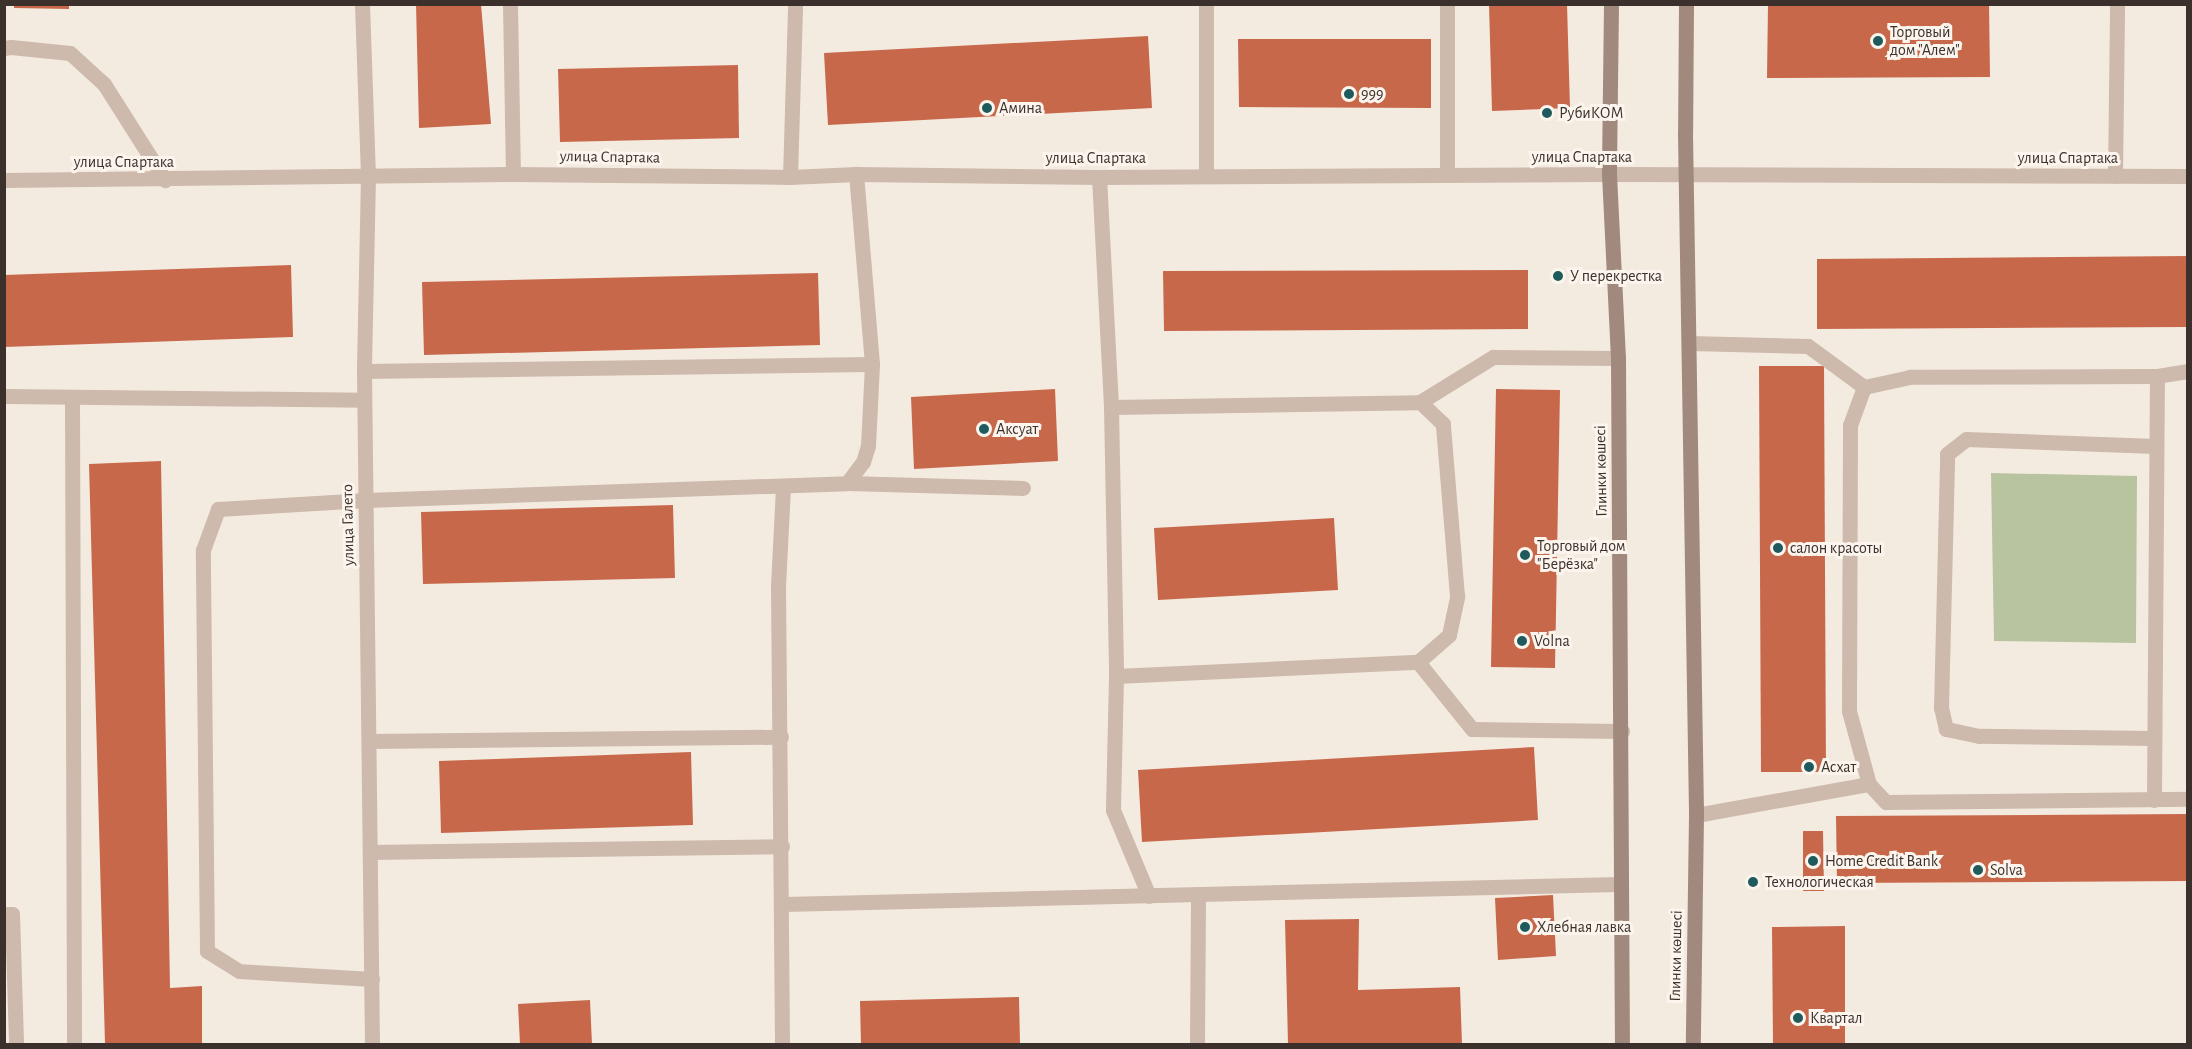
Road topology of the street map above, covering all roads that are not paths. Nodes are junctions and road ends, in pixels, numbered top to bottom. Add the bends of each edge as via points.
1 (362, 4) edge
2 (510, 4) edge
3 (795, 4) edge
4 (1206, 4) edge
5 (1447, 4) edge
6 (1611, 4) edge
7 (1686, 4) edge
8 (2117, 4) edge
9 (4, 48) edge
10 (513, 174) junction
11 (856, 174) junction
12 (1609, 174) junction
13 (1206, 175) junction
14 (1447, 175) junction
15 (368, 176) junction
16 (1686, 176) junction
17 (2115, 176) junction
18 (790, 177) junction
19 (1099, 177) junction
20 (2187, 177) edge
21 (4, 180) edge
22 (165, 180) junction
23 (1689, 343) junction
24 (1618, 358) junction
25 (872, 364) junction
26 (364, 370) junction
27 (2187, 371) edge
28 (2157, 376) junction
29 (1864, 387) junction
30 (4, 396) edge
31 (72, 397) junction
32 (364, 400) junction
33 (1420, 402) junction
34 (1111, 407) junction
35 (2156, 446) junction
36 (847, 483) junction
37 (783, 486) junction
38 (1023, 488) dead end
39 (366, 500) junction
40 (1418, 662) junction
41 (1116, 676) junction
42 (1622, 731) junction
43 (781, 737) junction
44 (2154, 738) junction
45 (369, 741) junction
46 (1869, 784) junction
47 (2187, 799) edge
48 (2154, 800) junction
49 (1696, 815) junction
50 (782, 846) junction
51 (370, 852) junction
52 (1619, 884) junction
53 (1198, 895) junction
54 (1149, 896) junction
55 (783, 904) junction
56 (4, 914) edge
57 (372, 979) junction
58 (16, 1044) edge
59 (74, 1044) edge
60 (372, 1044) edge
61 (782, 1044) edge
62 (1197, 1044) edge
63 (1622, 1044) edge
64 (1693, 1044) edge

1 - 15 street, улица Галето
2 - 10 street
3 - 18 street
4 - 13 street
5 - 14 street
6 - 12 main road, Глинки көшесі
7 - 16 main road, Глинки көшесі
8 - 17 street
9 - 22 street via 70,53 104,84
10 - 15 street, улица Спартака
10 - 18 street, улица Спартака
11 - 18 street, улица Спартака
11 - 19 street, улица Спартака
11 - 25 street
12 - 14 street, улица Спартака
12 - 16 street, улица Спартака
12 - 24 main road, Глинки көшесі
13 - 14 street, улица Спартака
13 - 19 street, улица Спартака
15 - 22 street, улица Спартака
15 - 26 street, улица Галето
16 - 17 street, улица Спартака
16 - 23 main road, Глинки көшесі
17 - 20 street, улица Спартака
19 - 34 street
21 - 22 street, улица Спартака
23 - 29 street via 1808,346
23 - 49 main road, Глинки көшесі
24 - 33 street via 1492,357
24 - 42 main road, Глинки көшесі
25 - 26 street
25 - 36 street via 868,446 863,462
26 - 32 street, улица Галето
27 - 28 street
28 - 29 street via 1910,377
28 - 35 street
29 - 46 street via 1850,425 1849,711
30 - 31 street
31 - 32 street
31 - 59 street
32 - 39 street, улица Галето
33 - 34 street
33 - 40 street via 1443,424 1457,596 1449,635
34 - 41 street
35 - 44 street
35 - 44 street via 1966,439 1947,454 1941,708 1946,729 1979,736
36 - 37 street
36 - 38 street
37 - 39 street
37 - 43 street via 778,586
39 - 45 street, улица Галето
39 - 57 street via 218,509 203,550 207,951 239,971
40 - 41 street
40 - 42 street via 1472,729
41 - 54 street via 1113,810
42 - 52 main road, Глинки көшесі
43 - 45 street
43 - 50 street
44 - 48 street
45 - 51 street, улица Галето
46 - 48 street via 1886,802
46 - 49 street
47 - 48 street
49 - 64 main road, Глинки көшесі
50 - 51 street
50 - 55 street
51 - 57 street, улица Галето
52 - 53 street
52 - 63 main road, Глинки көшесі
53 - 54 street
53 - 62 street
54 - 55 street
55 - 61 street
56 - 58 street via 12,914
57 - 60 street, улица Галето

